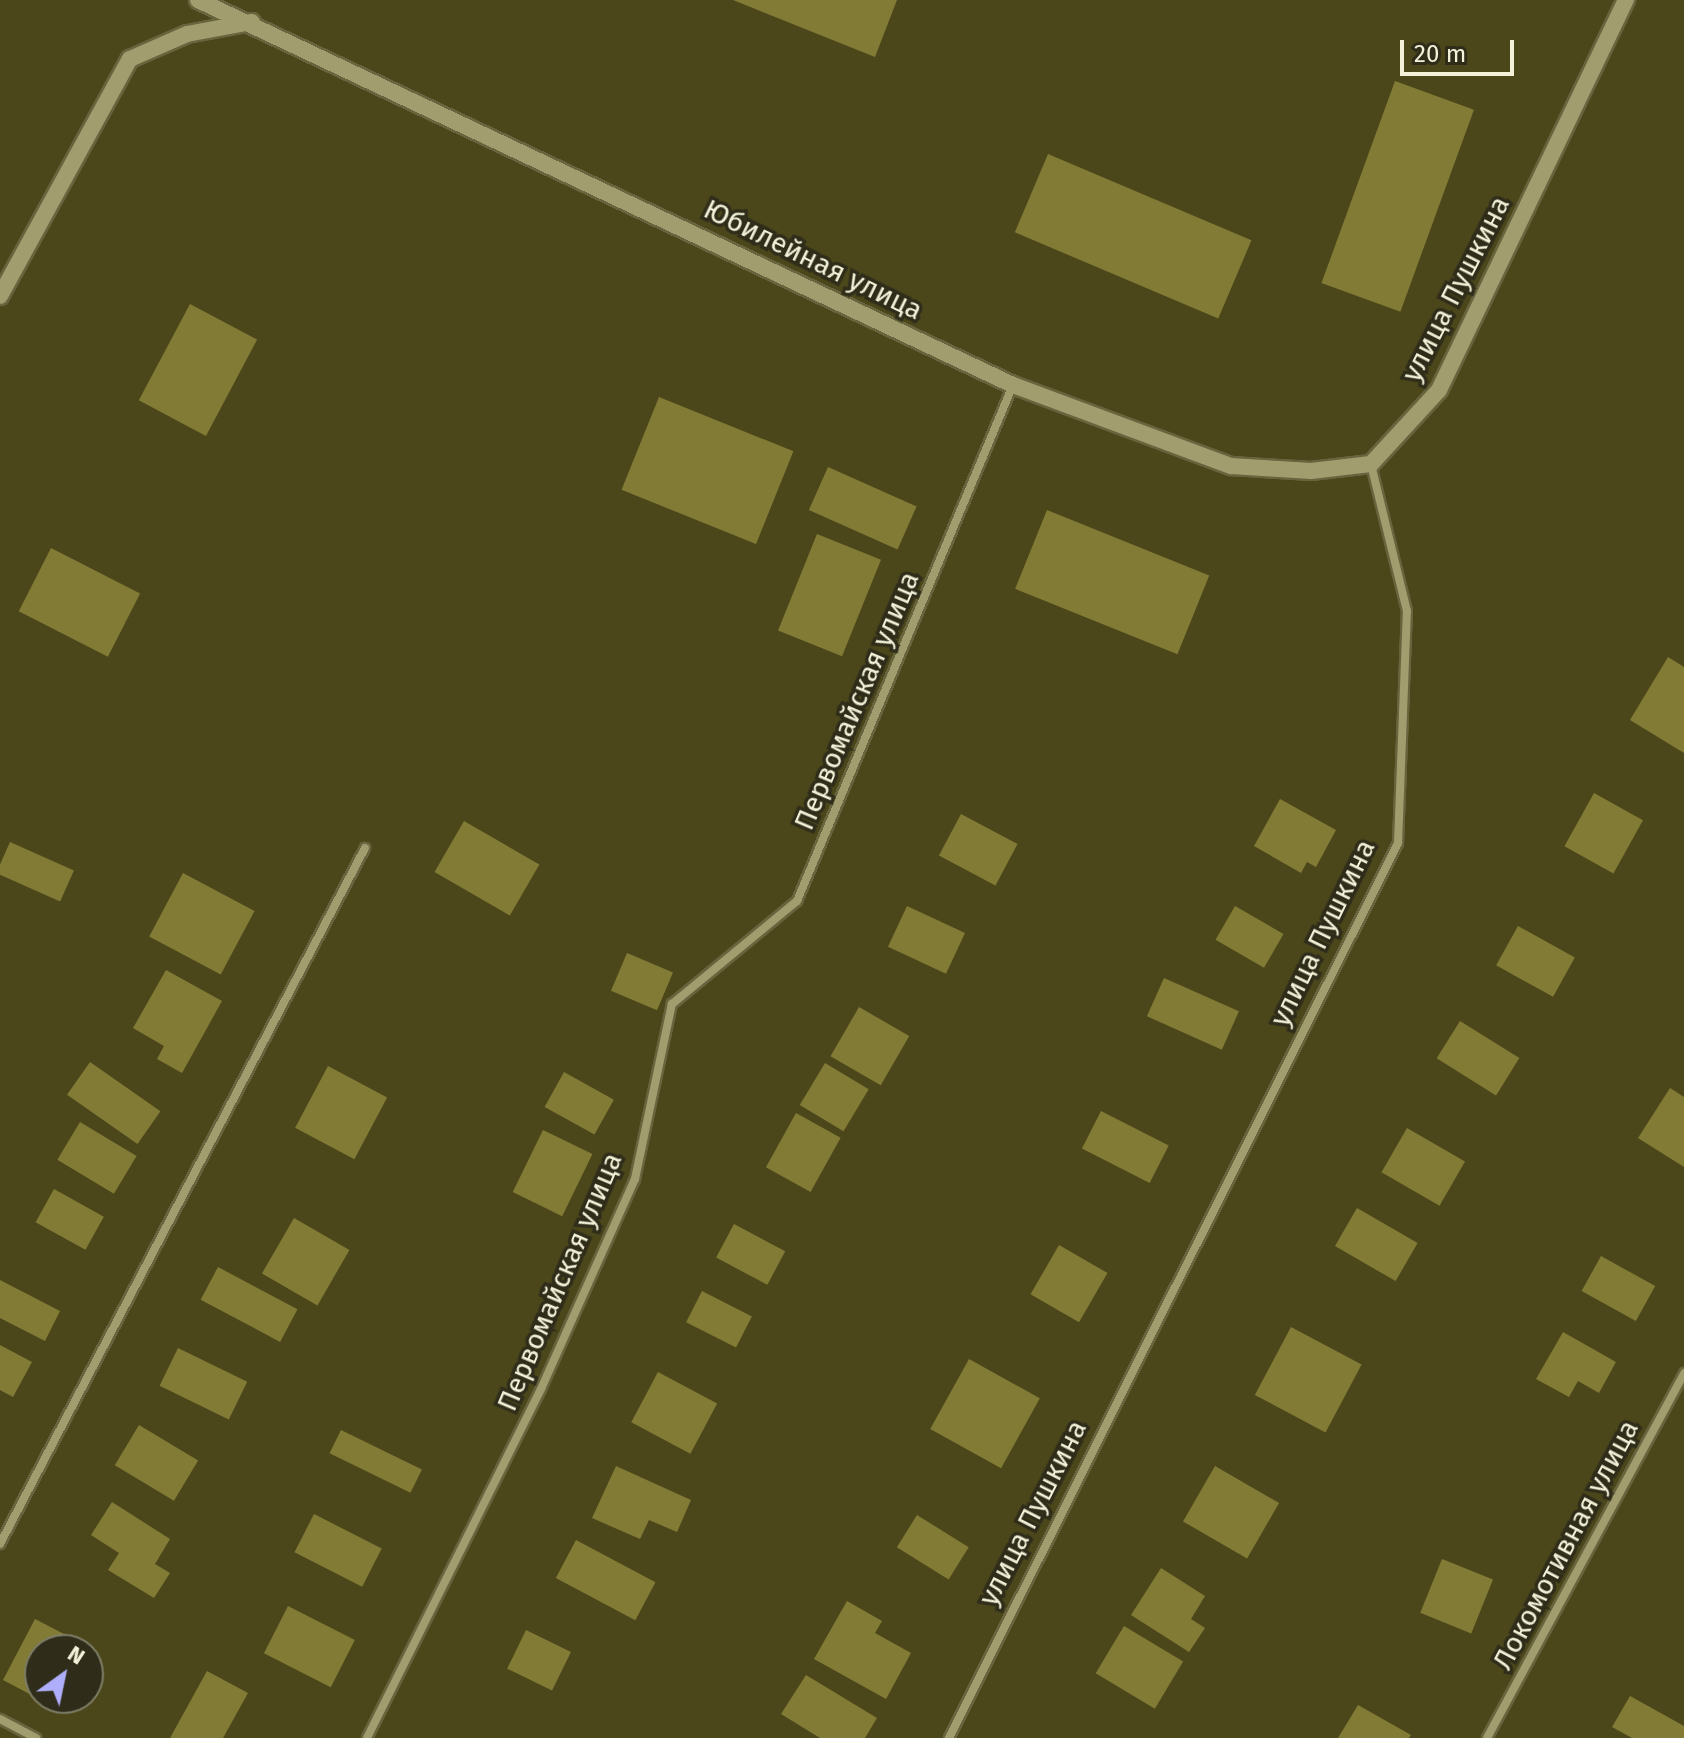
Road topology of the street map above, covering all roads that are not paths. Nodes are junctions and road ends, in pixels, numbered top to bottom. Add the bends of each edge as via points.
1 (198, 0) edge
2 (1626, 0) edge
3 (254, 21) junction
4 (0, 296) edge
5 (1013, 385) junction
6 (1371, 464) junction
7 (365, 848) dead end
8 (1684, 1373) edge
9 (0, 1544) edge
10 (0, 1719) edge
11 (36, 1738) edge
12 (367, 1738) edge
13 (949, 1738) edge
14 (1487, 1738) edge

1 - 3 main road, Юбилейная улица
2 - 6 main road, улица Пушкина via 1439,390
3 - 4 main road via 187,34 130,59
3 - 5 main road, Юбилейная улица
5 - 6 main road, Юбилейная улица via 1231,466 1311,471
5 - 12 street, Первомайская улица via 797,901 672,1004 635,1179 541,1389
6 - 13 street, улица Пушкина via 1407,611 1398,843
7 - 9 street
8 - 14 street, Локомотивная улица
10 - 11 street

